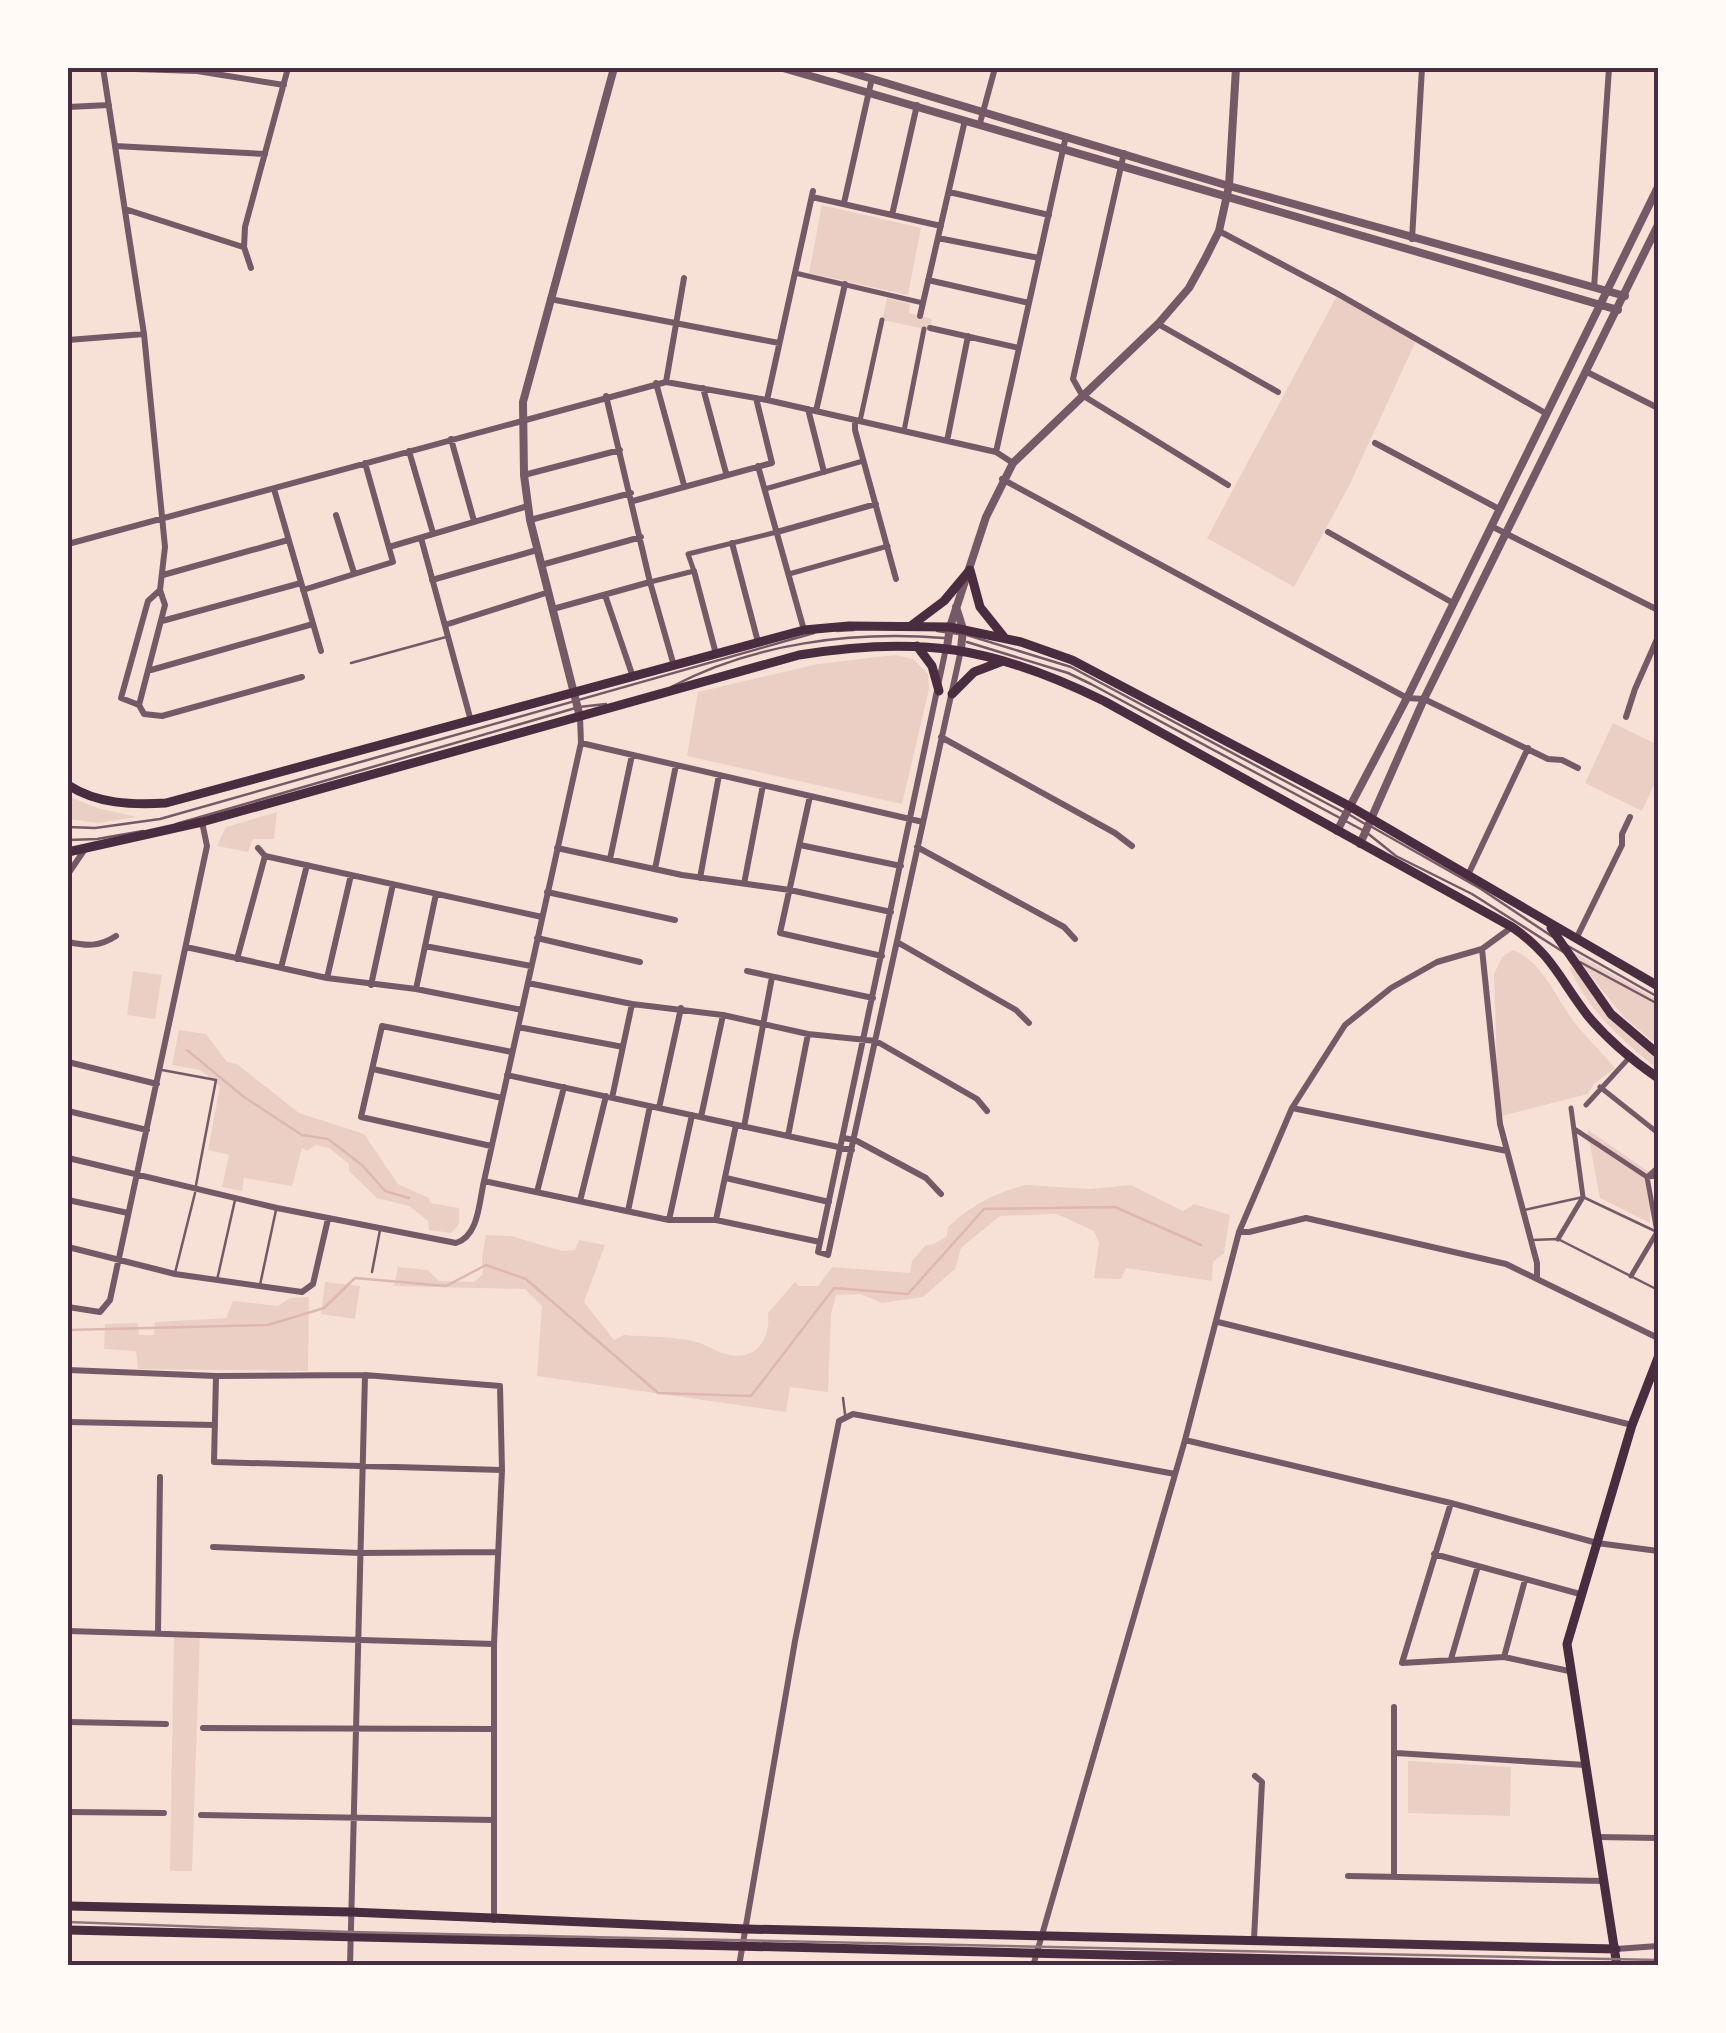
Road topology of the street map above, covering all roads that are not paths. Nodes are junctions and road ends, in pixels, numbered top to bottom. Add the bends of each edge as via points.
1 (103, 68) edge
2 (288, 68) edge
3 (614, 68) edge
4 (783, 68) edge
5 (836, 68) edge
6 (995, 68) edge
7 (1236, 68) edge
8 (1422, 68) edge
9 (1609, 68) edge
10 (872, 78) junction
11 (284, 85) junction
12 (869, 91) junction
13 (109, 105) junction
14 (917, 106) junction
15 (68, 107) edge
16 (984, 110) junction
17 (965, 119) junction
18 (980, 123) junction
19 (1066, 135) junction
20 (115, 146) junction
21 (1063, 147) junction
22 (1124, 153) junction
23 (266, 154) junction
24 (1121, 166) junction
25 (1229, 186) junction
26 (1658, 188) edge
27 (949, 192) junction
28 (1226, 197) junction
29 (844, 204) junction
30 (125, 209) junction
31 (892, 215) junction
32 (1049, 215) junction
33 (1658, 225) edge
34 (941, 226) junction
35 (1219, 230) junction
36 (938, 238) junction
37 (1412, 238) junction
38 (244, 247) junction
39 (1039, 258) junction
40 (251, 268) dead end
41 (795, 273) junction
42 (684, 278) dead end
43 (928, 280) junction
44 (845, 284) junction
45 (1594, 288) junction
46 (1608, 292) junction
47 (1625, 296) junction
48 (549, 299) junction
49 (923, 303) junction
50 (1029, 303) junction
51 (1602, 303) junction
52 (1618, 310) junction
53 (920, 316) dead end
54 (882, 320) dead end
55 (674, 322) junction
56 (1158, 324) junction
57 (927, 328) joint
58 (144, 334) junction
59 (968, 336) junction
60 (68, 340) edge
61 (779, 343) junction
62 (1019, 348) junction
63 (1587, 372) junction
64 (666, 382) junction
65 (656, 384) junction
66 (702, 387) junction
67 (1278, 392) dead end
68 (1082, 395) junction
69 (606, 396) junction
70 (756, 398) junction
71 (766, 400) junction
72 (1658, 408) edge
73 (812, 410) junction
74 (1548, 414) junction
75 (524, 420) junction
76 (857, 420) junction
77 (904, 431) junction
78 (451, 439) junction
79 (947, 441) junction
80 (1374, 443) dead end
81 (620, 450) junction
82 (408, 451) junction
83 (996, 452) junction
84 (863, 460) junction
85 (1012, 463) junction
86 (364, 464) junction
87 (758, 466) junction
88 (824, 472) junction
89 (726, 473) junction
90 (524, 474) junction
91 (1002, 480) junction
92 (684, 485) junction
93 (1228, 485) dead end
94 (274, 489) junction
95 (764, 490) junction
96 (632, 497) junction
97 (876, 504) junction
98 (528, 506) junction
99 (1500, 509) junction
100 (336, 515) dead end
101 (163, 519) junction
102 (530, 520) junction
103 (474, 521) junction
104 (1491, 526) junction
105 (777, 532) junction
106 (1328, 532) dead end
107 (432, 533) junction
108 (1508, 535) junction
109 (641, 537) junction
110 (420, 538) junction
111 (288, 540) junction
112 (68, 544) edge
113 (732, 544) junction
114 (888, 546) junction
115 (389, 547) junction
116 (537, 550) junction
117 (540, 565) junction
118 (970, 570) junction
119 (694, 571) junction
120 (354, 573) junction
121 (163, 574) junction
122 (789, 574) junction
123 (432, 580) junction
124 (896, 580) dead end
125 (650, 582) junction
126 (302, 586) junction
127 (160, 590) junction
128 (548, 592) junction
129 (606, 595) junction
130 (1453, 604) junction
131 (956, 607) junction
132 (553, 609) junction
133 (1658, 610) edge
134 (162, 621) junction
135 (313, 624) junction
136 (445, 625) junction
137 (912, 626) junction
138 (804, 630) junction
139 (448, 636) junction
140 (948, 636) junction
141 (1004, 637) junction
142 (1658, 637) edge
143 (962, 638) junction
144 (758, 642) junction
145 (917, 646) junction
146 (321, 651) dead end
147 (716, 654) junction
148 (1004, 661) junction
149 (352, 663) dead end
150 (674, 666) junction
151 (150, 670) junction
152 (302, 677) dead end
153 (632, 678) junction
154 (938, 691) junction
155 (952, 694) junction
156 (1407, 698) junction
157 (1424, 699) junction
158 (578, 704) junction
159 (140, 705) junction
160 (1626, 717) dead end
161 (471, 722) junction
162 (941, 736) junction
163 (581, 743) junction
164 (1528, 748) junction
165 (632, 754) junction
166 (676, 765) junction
167 (1578, 768) dead end
168 (718, 774) junction
169 (68, 785) edge
170 (764, 785) junction
171 (810, 796) junction
172 (1347, 813) junction
173 (1630, 816) dead end
174 (911, 819) junction
175 (202, 822) junction
176 (923, 822) junction
177 (1369, 825) junction
178 (68, 827) edge
179 (1337, 831) junction
180 (68, 840) edge
181 (800, 844) junction
182 (1360, 844) junction
183 (1132, 846) dead end
184 (917, 847) junction
185 (258, 848) dead end
186 (558, 848) junction
187 (85, 850) junction
188 (68, 852) edge
189 (265, 856) junction
190 (610, 859) junction
191 (307, 866) junction
192 (902, 866) junction
193 (655, 870) junction
194 (68, 874) edge
195 (351, 875) junction
196 (1467, 876) junction
197 (700, 878) junction
198 (393, 884) junction
199 (744, 884) junction
200 (790, 890) junction
201 (548, 892) junction
202 (436, 894) junction
203 (891, 912) junction
204 (542, 917) junction
205 (675, 920) dead end
206 (1547, 922) junction
207 (1512, 928) junction
208 (116, 936) dead end
209 (537, 938) junction
210 (1075, 940) dead end
211 (1575, 940) junction
212 (68, 942) edge
213 (897, 942) junction
214 (1562, 943) junction
215 (426, 946) junction
216 (186, 947) junction
217 (1482, 949) junction
218 (882, 956) junction
219 (237, 958) junction
220 (1574, 959) junction
221 (640, 962) dead end
222 (531, 966) junction
223 (281, 968) junction
224 (747, 971) dead end
225 (772, 977) junction
226 (327, 978) junction
227 (528, 982) junction
228 (371, 985) junction
229 (1658, 986) edge
230 (416, 989) junction
231 (1658, 996) edge
232 (873, 998) junction
233 (632, 1004) junction
234 (1658, 1004) edge
235 (681, 1008) junction
236 (522, 1010) junction
237 (723, 1015) junction
238 (1028, 1023) dead end
239 (764, 1025) junction
240 (518, 1028) junction
241 (808, 1034) junction
242 (864, 1041) junction
243 (876, 1041) junction
244 (623, 1047) junction
245 (512, 1052) junction
246 (1658, 1054) edge
247 (1629, 1058) junction
248 (68, 1062) edge
249 (372, 1069) junction
250 (160, 1070) junction
251 (507, 1074) junction
252 (1658, 1078) edge
253 (157, 1084) junction
254 (564, 1087) junction
255 (1600, 1088) junction
256 (609, 1097) junction
257 (502, 1098) junction
258 (1586, 1105) dead end
259 (654, 1107) junction
260 (1292, 1108) junction
261 (1571, 1108) dead end
262 (987, 1111) dead end
263 (68, 1112) edge
264 (696, 1116) junction
265 (740, 1126) junction
266 (147, 1130) junction
267 (1576, 1130) junction
268 (1658, 1133) edge
269 (788, 1136) junction
270 (843, 1138) junction
271 (854, 1140) junction
272 (491, 1146) junction
273 (841, 1148) junction
274 (852, 1150) junction
275 (1507, 1151) junction
276 (68, 1158) edge
277 (1658, 1167) edge
278 (138, 1174) junction
279 (1658, 1176) edge
280 (1646, 1177) junction
281 (726, 1178) junction
282 (484, 1181) junction
283 (196, 1188) junction
284 (537, 1192) junction
285 (941, 1194) dead end
286 (1583, 1197) junction
287 (236, 1198) junction
288 (68, 1200) edge
289 (580, 1201) junction
290 (829, 1202) junction
291 (277, 1208) junction
292 (628, 1211) junction
293 (1522, 1211) junction
294 (128, 1214) junction
295 (328, 1219) junction
296 (669, 1220) junction
297 (716, 1220) junction
298 (380, 1229) junction
299 (1240, 1232) junction
300 (1658, 1232) edge
301 (1558, 1239) junction
302 (1531, 1240) junction
303 (820, 1242) junction
304 (68, 1248) edge
305 (116, 1260) junction
306 (372, 1272) dead end
307 (175, 1274) junction
308 (1630, 1276) junction
309 (1537, 1278) junction
310 (216, 1281) junction
311 (260, 1285) junction
312 (1658, 1290) edge
313 (68, 1307) edge
314 (1218, 1322) junction
315 (1658, 1338) edge
316 (1658, 1358) edge
317 (68, 1370) edge
318 (366, 1375) junction
319 (216, 1376) junction
320 (843, 1398) dead end
321 (845, 1416) junction
322 (68, 1422) edge
323 (214, 1425) junction
324 (1632, 1425) junction
325 (1186, 1440) junction
326 (363, 1467) junction
327 (502, 1470) junction
328 (1175, 1474) junction
329 (160, 1477) dead end
330 (1451, 1503) junction
331 (1597, 1543) junction
332 (212, 1547) dead end
333 (1658, 1551) edge
334 (498, 1552) junction
335 (360, 1553) junction
336 (1434, 1554) junction
337 (1478, 1566) junction
338 (1525, 1580) junction
339 (1580, 1594) junction
340 (68, 1631) edge
341 (158, 1632) junction
342 (358, 1639) junction
343 (494, 1644) junction
344 (1504, 1657) junction
345 (1451, 1659) junction
346 (1569, 1671) junction
347 (1394, 1707) dead end
348 (68, 1722) edge
349 (166, 1724) dead end
350 (203, 1728) dead end
351 (355, 1729) junction
352 (494, 1729) junction
353 (1396, 1753) junction
354 (1586, 1765) junction
355 (1256, 1776) dead end
356 (68, 1812) edge
357 (164, 1813) dead end
358 (201, 1816) dead end
359 (353, 1819) junction
360 (494, 1820) junction
361 (1598, 1837) junction
362 (1658, 1838) edge
363 (1348, 1876) dead end
364 (1394, 1876) junction
365 (1606, 1881) junction
366 (68, 1906) edge
367 (350, 1912) junction
368 (494, 1920) junction
369 (746, 1929) junction
370 (68, 1930) edge
371 (1042, 1936) junction
372 (351, 1937) junction
373 (1254, 1939) junction
374 (1658, 1946) edge
375 (743, 1947) junction
376 (1616, 1949) junction
377 (1037, 1953) junction
378 (350, 1966) edge
379 (739, 1966) edge
380 (1033, 1966) edge
381 (1574, 1966) edge
382 (1616, 1966) edge

1 - 11 street via 197,71
1 - 13 street
2 - 11 street
3 - 48 street
4 - 12 street
5 - 10 street
6 - 16 street
7 - 25 street
8 - 37 street
9 - 45 street
10 - 12 street
10 - 16 street
11 - 23 street
12 - 14 street
12 - 29 street
13 - 15 street
13 - 20 street
14 - 17 street
14 - 31 street
16 - 18 street
16 - 19 street
17 - 18 street
17 - 27 street
18 - 21 street
19 - 21 street
19 - 22 street
20 - 23 street
20 - 30 street
21 - 24 street
21 - 32 street
22 - 24 street
22 - 25 street
23 - 38 street
24 - 28 street
24 - 68 street via 1074,379
25 - 28 street
25 - 37 street
26 - 46 street
27 - 32 street
27 - 34 street
28 - 35 street
28 - 51 street
29 - 31 street
29 - 41 street via 812,194
30 - 38 street
30 - 58 street
31 - 34 street
32 - 39 street
33 - 47 street
34 - 36 street
35 - 56 street via 1189,288
35 - 74 street
36 - 39 street
36 - 43 street
37 - 45 street
38 - 40 street
39 - 50 street
41 - 44 street
41 - 61 street
42 - 55 street
43 - 49 street
43 - 50 street
44 - 49 street
44 - 73 street
45 - 46 street
46 - 47 street
46 - 51 street
47 - 52 street
48 - 55 street
48 - 75 street
49 - 53 street
50 - 62 street
51 - 52 street
51 - 74 street
52 - 63 street
54 - 76 street
55 - 61 street
55 - 64 street
56 - 67 street
56 - 68 street
57 - 59 street
57 - 77 street
58 - 60 street
58 - 101 street
59 - 62 street
59 - 79 street
61 - 71 street
62 - 83 street
63 - 72 street
63 - 108 street
64 - 65 street
64 - 66 street
65 - 69 street
65 - 92 street
66 - 70 street
66 - 89 street
68 - 85 street
68 - 93 street
69 - 75 street
69 - 81 street
70 - 71 street
70 - 87 street via 772,462
71 - 73 street
73 - 76 street
73 - 88 street
74 - 99 street
75 - 78 street
75 - 90 street
76 - 77 street
76 - 84 street
77 - 79 street
78 - 82 street
78 - 103 street
79 - 83 street
80 - 99 street
81 - 90 street
81 - 96 street
82 - 86 street
82 - 107 street
83 - 85 street
84 - 88 street
84 - 97 street
85 - 91 street
86 - 94 street
86 - 115 street
87 - 89 street
87 - 95 street
88 - 95 street
89 - 92 street
90 - 98 street
91 - 118 street
91 - 156 street
92 - 96 street
94 - 101 street
94 - 111 street
95 - 105 street
96 - 102 street
96 - 109 street
97 - 105 street
97 - 114 street
98 - 102 street
98 - 103 street
99 - 104 street
100 - 120 street
101 - 112 street
101 - 121 street
102 - 116 street
103 - 107 street
104 - 108 street
104 - 130 street
105 - 113 street
105 - 122 street
106 - 130 street
107 - 110 street
108 - 133 street
108 - 157 street
109 - 117 street
109 - 125 street
110 - 115 street
110 - 123 street
111 - 121 street
111 - 126 street
113 - 119 street via 688,554
113 - 144 street
114 - 122 street
114 - 124 street
115 - 120 street via 393,562
116 - 117 street
116 - 123 street
117 - 128 street
118 - 131 street
118 - 137 main road
118 - 141 main road via 980,607
119 - 125 street
119 - 147 street
120 - 126 street
121 - 127 street
122 - 138 street
123 - 136 street
125 - 129 street
125 - 150 street
126 - 134 street
126 - 135 street
127 - 134 street
127 - 159 street via 148,601 121,698
128 - 132 street
128 - 136 street
129 - 132 street
129 - 153 street
130 - 156 street
131 - 140 street
131 - 143 street
132 - 158 street
134 - 151 street
135 - 146 street
135 - 151 street
136 - 139 street
137 - 138 main road
137 - 140 main road
138 - 144 main road
139 - 149 lane
139 - 161 street
140 - 143 main road
140 - 143 main road
140 - 145 main road
140 - 154 street
140 - 158 lane via 892,628 816,633
140 - 158 lane via 817,640 704,669 631,702
141 - 143 main road
141 - 172 main road via 1072,660
142 - 160 street
143 - 148 main road
143 - 155 street
143 - 172 lane via 1070,666
144 - 147 main road
145 - 154 main road via 932,666
145 - 158 main road via 799,656
147 - 150 main road
148 - 155 main road via 974,672
148 - 179 main road via 1104,701
150 - 153 main road
151 - 159 street
152 - 159 street via 162,716 144,714
153 - 158 main road
154 - 174 street
155 - 162 street
156 - 157 street
156 - 172 street
157 - 164 street
157 - 177 street
158 - 161 main road
158 - 163 street
158 - 175 main road
158 - 178 lane via 160,819
158 - 180 lane via 163,827
161 - 169 main road via 166,803 120,803
162 - 176 street
162 - 183 street
163 - 165 street
163 - 186 street
164 - 167 street
164 - 196 street
165 - 166 street
165 - 190 street
166 - 168 street
166 - 193 street
168 - 170 street
168 - 197 street
170 - 171 street
170 - 199 street
171 - 174 street
171 - 181 street
172 - 177 main road
172 - 179 street
173 - 211 street
174 - 176 street
174 - 192 street
175 - 187 main road
175 - 216 street via 206,846
176 - 184 street
177 - 182 street
177 - 196 main road
177 - 214 lane
177 - 220 lane via 1396,856 1472,894
179 - 182 main road
181 - 192 street
181 - 200 street
182 - 207 main road
184 - 210 street via 1064,927
184 - 213 street
185 - 189 street
186 - 190 street
186 - 201 street
187 - 188 main road
187 - 194 street
189 - 191 street
189 - 219 street
190 - 193 street
191 - 195 street
191 - 223 street
192 - 203 street
193 - 197 street
195 - 198 street
195 - 226 street
196 - 206 main road
197 - 199 street
198 - 202 street
198 - 228 street
199 - 200 street
200 - 203 street
200 - 218 street via 780,933
201 - 204 street
201 - 205 street
202 - 204 street
202 - 215 street
203 - 218 street
204 - 209 street
206 - 211 main road
206 - 214 main road
207 - 217 street
207 - 247 main road via 1547,955 1585,1012
208 - 212 street via 87,946
209 - 221 street
209 - 222 street
211 - 229 main road
213 - 238 street
213 - 243 street
214 - 220 main road
214 - 231 lane
215 - 222 street
215 - 230 street
216 - 219 street
216 - 250 street
217 - 260 street via 1406,979 1345,1025
217 - 275 street
218 - 232 street
219 - 223 street
220 - 234 lane
220 - 246 main road via 1611,1014
222 - 227 street
223 - 226 street
224 - 225 street
225 - 232 street
225 - 239 street
226 - 228 street
227 - 233 street
227 - 236 street
228 - 230 street
230 - 236 street
232 - 242 street
233 - 235 street
233 - 244 street
235 - 237 street
235 - 259 street
236 - 240 street
237 - 239 street
237 - 264 street
239 - 241 street
239 - 265 street
240 - 244 street
240 - 245 street
241 - 242 street
241 - 269 street
242 - 243 street
242 - 270 street
243 - 262 street
243 - 271 street
244 - 256 street
245 - 249 street via 382,1026
245 - 251 street
247 - 252 main road
247 - 255 street
248 - 253 street
249 - 257 street
249 - 272 street via 361,1117
250 - 253 street
250 - 283 lane via 216,1080
251 - 254 street
251 - 257 street
253 - 266 street
254 - 256 street
254 - 284 street
255 - 258 street
255 - 268 street
256 - 259 street
256 - 289 street
257 - 272 street
259 - 264 street
259 - 292 street
260 - 275 street
260 - 299 street
261 - 267 street
263 - 266 street
264 - 265 street
264 - 296 street
265 - 269 street
265 - 281 street
266 - 278 street
267 - 280 street
267 - 286 street
269 - 273 street
270 - 271 street
270 - 273 street
271 - 274 street
271 - 285 street via 926,1178
272 - 282 street
273 - 274 street
273 - 290 street
274 - 303 street via 828,1255 818,1252
275 - 293 street
276 - 278 street
277 - 280 street
278 - 283 street
278 - 294 street
279 - 280 street
280 - 300 street
281 - 290 street
281 - 297 street
282 - 284 street
282 - 298 street via 465,1240
283 - 287 street
283 - 307 lane
284 - 289 street
286 - 293 lane
286 - 300 lane
286 - 301 street
287 - 291 street
287 - 310 lane
288 - 294 street
289 - 292 street
290 - 303 street
291 - 295 street
291 - 311 lane
292 - 296 street
293 - 302 street
294 - 305 street
295 - 298 street
295 - 311 street via 310,1290
296 - 297 street
297 - 303 street
298 - 306 lane
299 - 309 street via 1306,1218 1506,1264
299 - 314 street
300 - 308 street
301 - 302 lane
301 - 308 lane
302 - 309 street
304 - 305 street
305 - 307 street
305 - 313 street via 103,1310
307 - 310 street
308 - 312 lane
309 - 315 street
310 - 311 street
314 - 324 street
314 - 325 street
316 - 324 main road
317 - 319 street
318 - 319 street
318 - 326 street
318 - 327 street via 500,1386
319 - 323 street
320 - 321 lane
321 - 328 street
321 - 369 street via 795,1640
322 - 323 street
323 - 326 street via 214,1462
324 - 331 main road
325 - 328 street
325 - 330 street
326 - 327 street
326 - 335 street
327 - 334 street
328 - 371 street
329 - 341 street
330 - 331 street
330 - 336 street
331 - 333 street
331 - 339 main road
332 - 335 street
334 - 335 street
334 - 343 street
335 - 342 street
336 - 337 street
336 - 345 street via 1402,1662
337 - 338 street
337 - 345 street
338 - 339 street
338 - 344 street
339 - 346 main road via 1569,1635
340 - 341 street
341 - 342 street
342 - 343 street
342 - 351 street
343 - 352 street
344 - 345 street
344 - 346 street
346 - 354 main road
347 - 353 street
348 - 349 street
350 - 351 street
351 - 352 street
351 - 359 street
352 - 360 street
353 - 354 street
353 - 364 street
354 - 361 main road
355 - 373 street via 1262,1782
356 - 357 street
358 - 359 street
359 - 360 street
359 - 367 street
360 - 368 street
361 - 362 street
361 - 365 main road
363 - 364 street
364 - 365 street
365 - 376 main road
366 - 367 main road
367 - 368 main road
367 - 372 street
368 - 369 main road
369 - 371 main road
369 - 375 street
370 - 372 main road
371 - 373 main road
371 - 377 street
372 - 375 main road
372 - 378 street
373 - 376 main road
374 - 376 street
375 - 377 main road
375 - 379 street
376 - 382 main road
377 - 380 street
377 - 381 main road

